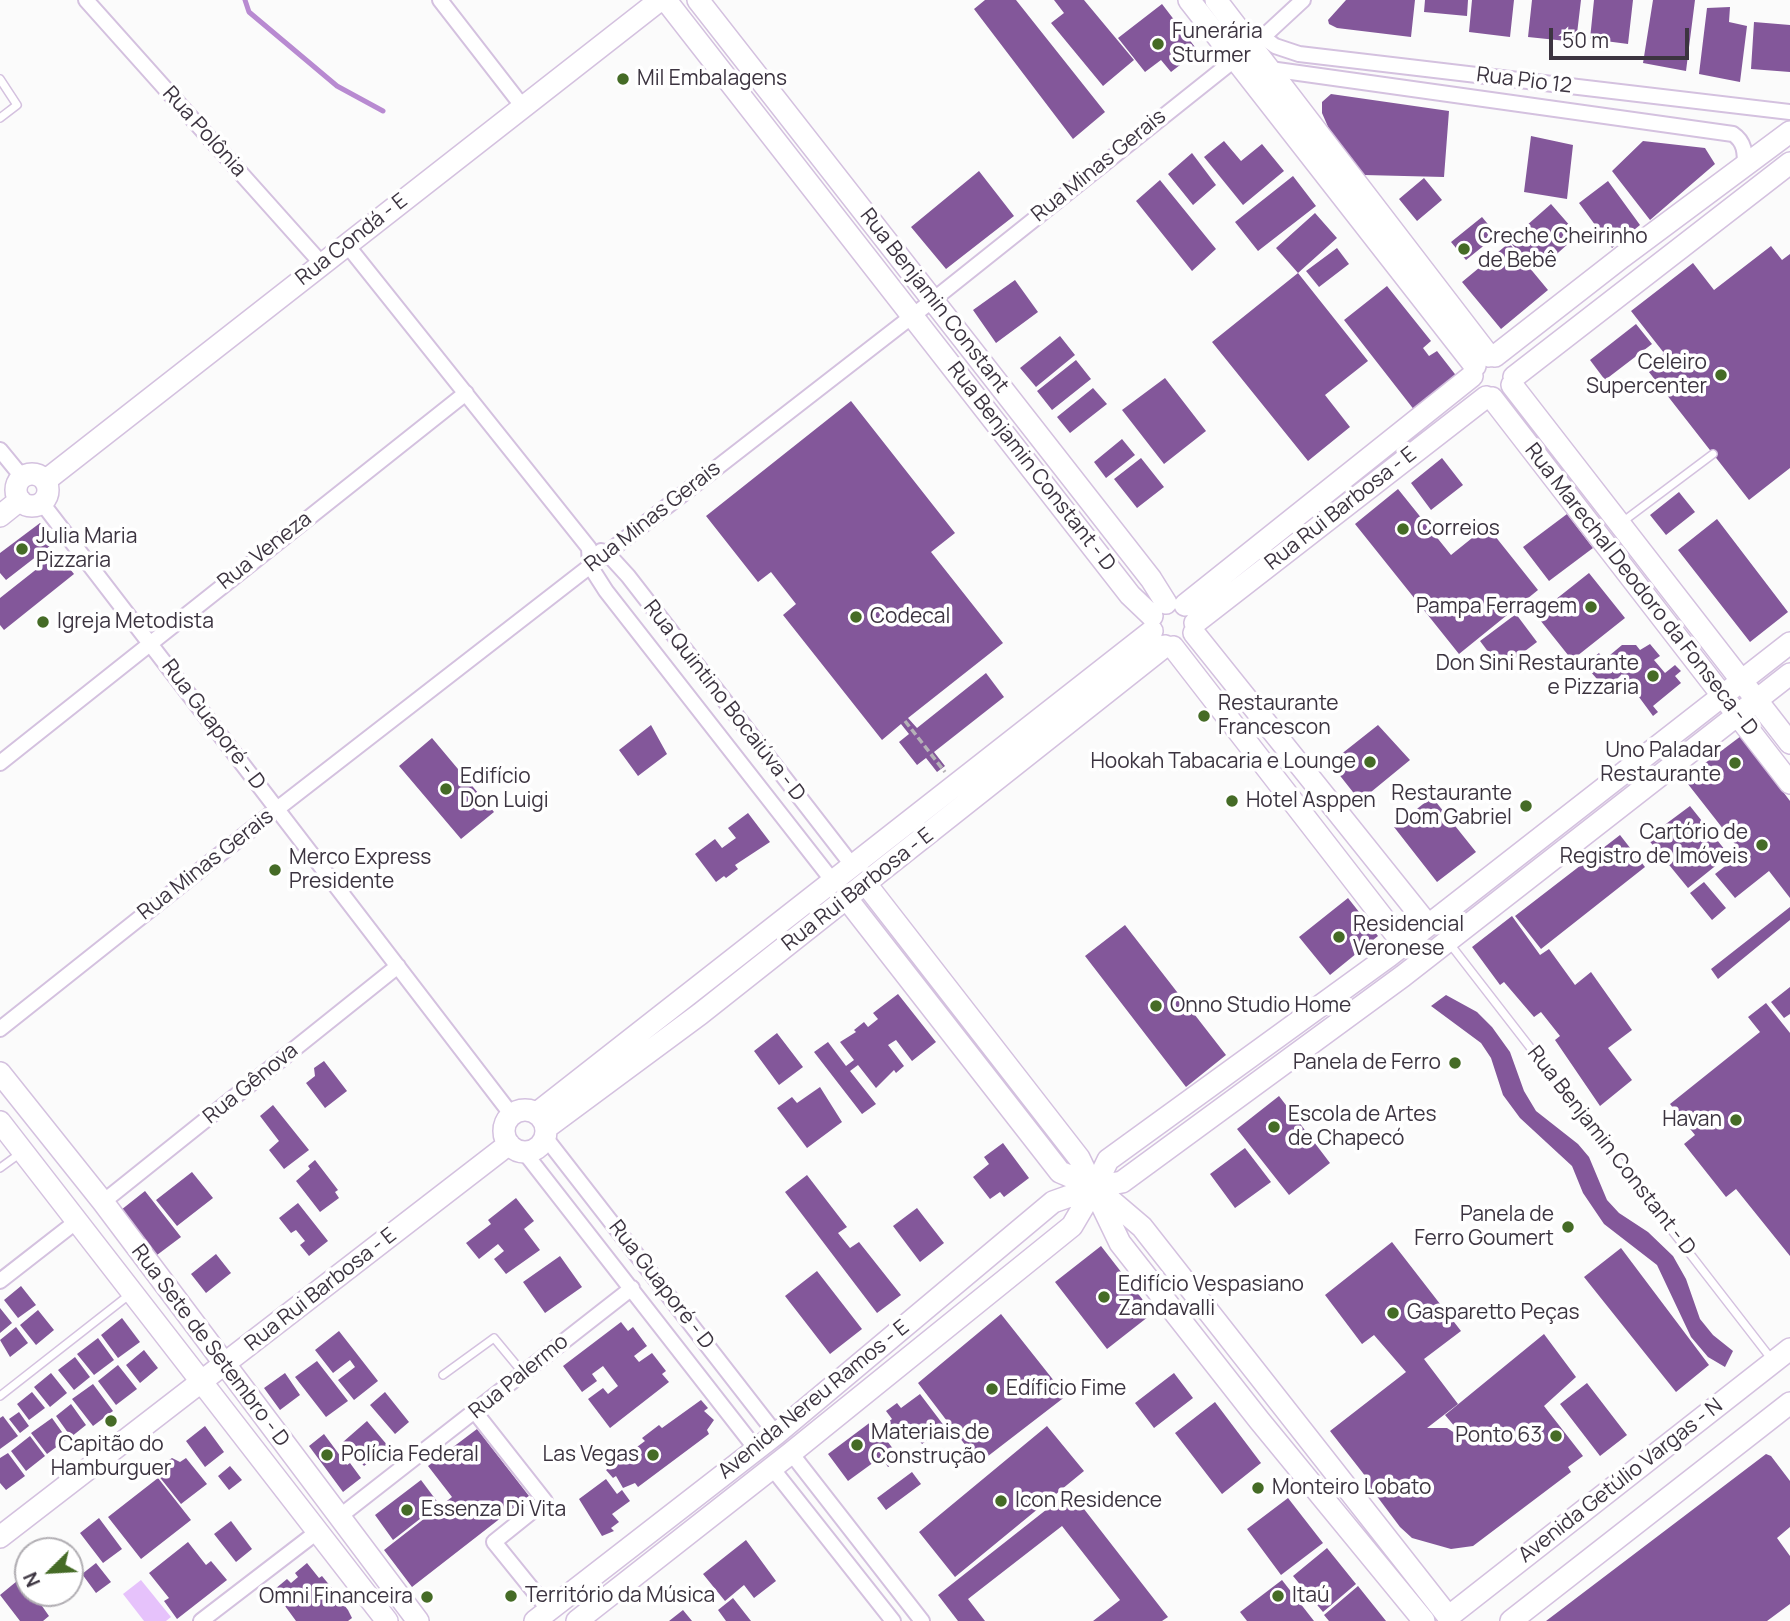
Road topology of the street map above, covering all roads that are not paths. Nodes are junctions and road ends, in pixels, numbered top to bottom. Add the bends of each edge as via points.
1 (86, 0) edge
2 (440, 0) edge
3 (698, 0) edge
4 (1189, 0) edge
5 (1216, 0) edge
6 (1303, 0) edge
7 (669, 1) edge
8 (1250, 46) junction
9 (1261, 76) junction
10 (0, 79) edge
11 (1594, 89) junction
12 (523, 107) junction
13 (1790, 112) edge
14 (1591, 116) junction
15 (0, 118) edge
16 (1790, 132) edge
17 (808, 140) junction
18 (787, 156) junction
19 (1790, 163) edge
20 (1745, 167) junction
21 (347, 245) junction
22 (322, 264) junction
23 (933, 300) junction
24 (912, 316) junction
25 (1483, 363) junction
26 (1513, 381) junction
27 (466, 393) junction
28 (1489, 397) junction
29 (0, 450) edge
30 (1713, 454) dead end
31 (1059, 461) junction
32 (1038, 477) junction
33 (23, 478) junction
34 (45, 481) junction
35 (20, 500) junction
36 (42, 503) junction
37 (0, 516) edge
38 (1620, 524) junction
39 (589, 548) junction
40 (607, 553) junction
41 (590, 566) junction
42 (1173, 626) junction
43 (150, 642) junction
44 (1790, 643) edge
45 (687, 652) junction
46 (666, 667) junction
47 (1790, 674) edge
48 (1742, 681) junction
49 (1722, 696) junction
50 (1756, 700) junction
51 (1737, 715) junction
52 (1790, 743) edge
53 (0, 763) edge
54 (1790, 783) edge
55 (277, 809) junction
56 (852, 865) junction
57 (832, 880) junction
58 (1395, 883) junction
59 (866, 884) junction
60 (847, 899) junction
61 (1371, 902) junction
62 (1428, 925) junction
63 (1447, 941) junction
64 (1404, 945) junction
65 (398, 966) junction
66 (0, 1028) edge
67 (0, 1073) edge
68 (512, 1114) junction
69 (0, 1122) edge
70 (543, 1126) junction
71 (517, 1148) junction
72 (23, 1151) junction
73 (0, 1168) edge
74 (1095, 1187) junction
75 (103, 1202) junction
76 (77, 1221) junction
77 (0, 1281) edge
78 (632, 1288) junction
79 (134, 1292) junction
80 (1782, 1355) edge
81 (223, 1365) junction
82 (728, 1372) junction
83 (523, 1373) junction
84 (443, 1375) dead end
85 (202, 1382) junction
86 (709, 1388) junction
87 (0, 1396) edge
88 (1790, 1403) edge
89 (475, 1412) junction
90 (776, 1434) junction
91 (756, 1449) junction
92 (791, 1453) junction
93 (772, 1468) junction
94 (828, 1501) junction
95 (809, 1516) junction
96 (339, 1517) junction
97 (317, 1532) junction
98 (0, 1537) edge
99 (542, 1616) edge
100 (1452, 1618) edge
101 (201, 1621) edge
102 (387, 1621) edge
103 (418, 1621) edge
104 (577, 1621) edge
105 (893, 1621) edge
106 (922, 1621) edge
107 (1424, 1621) edge
108 (1511, 1621) edge

1 - 22 street, Rua Polônia
2 - 12 street
3 - 17 street, Rua Benjamin Constant
4 - 8 street
5 - 8 street
6 - 8 street, Rua Minas Gerais
7 - 12 street, Rua Condá - E
7 - 18 street, Rua Benjamin Constant
8 - 9 street
8 - 11 street, Rua Pio 12
8 - 23 street, Rua Minas Gerais
9 - 14 street, Rua Pio 12
9 - 25 street
10 - 15 lane via 18,105
11 - 13 street, Rua Pio 12
11 - 14 street
12 - 21 street, Rua Condá - E
14 - 20 street, Rua Pio 12 via 1733,134 1743,145
16 - 20 street, Rua Rui Barbosa - E
17 - 18 street
17 - 23 street, Rua Benjamin Constant
18 - 24 street, Rua Benjamin Constant
19 - 26 street
20 - 25 street, Rua Rui Barbosa - E
21 - 22 street, Rua Condá - E
21 - 27 street
22 - 34 street, Rua Condá - E
23 - 24 street, Rua Minas Gerais
23 - 31 street, Rua Benjamin Constant
24 - 32 street, Rua Benjamin Constant - D
24 - 40 street, Rua Minas Gerais
25 - 26 street via 1505,359
25 - 28 street via 1474,385
25 - 42 street, Rua Rui Barbosa - E
26 - 28 street via 1501,396
26 - 38 street, Rua Marechal Deodoro da Fonseca - D
27 - 39 street
27 - 43 street, Rua Veneza
28 - 42 street, Rua Rui Barbosa - E
28 - 49 street, Rua Marechal Deodoro da Fonseca - D
29 - 33 street
30 - 38 lane
31 - 32 street
31 - 42 street, Rua Benjamin Constant via 1151,579
32 - 42 street, Rua Benjamin Constant - D via 1130,595
33 - 34 street via 32,475
33 - 35 street via 17,489
34 - 36 street via 48,495
35 - 36 street via 30,506
35 - 37 street
36 - 43 street, Rua Guaporé - D
38 - 48 street, Rua Marechal Deodoro da Fonseca - D
39 - 40 street
39 - 41 street
40 - 41 street, Rua Minas Gerais
40 - 45 street, Rua Quintino Bocaiúva - D
41 - 46 street, Rua Quintino Bocaiúva - D
41 - 55 street, Rua Minas Gerais
42 - 56 street, Rua Rui Barbosa - E
42 - 58 street, Rua Benjamin Constant - D
42 - 59 street, Rua Rui Barbosa - E
42 - 61 street, Rua Benjamin Constant - D
43 - 53 street, Rua Veneza
43 - 55 street, Rua Guaporé - D
44 - 48 street, Avenida Nereu Ramos - E
45 - 46 street
45 - 56 street, Rua Quintino Bocaiúva - D
46 - 57 street, Rua Quintino Bocaiúva - D
47 - 50 street, Avenida Nereu Ramos - E
48 - 49 street, Avenida Nereu Ramos - E
48 - 50 street, Rua Marechal Deodoro da Fonseca - D
49 - 51 street, Rua Marechal Deodoro da Fonseca - D
49 - 62 street, Avenida Nereu Ramos - E
50 - 51 street, Avenida Nereu Ramos - E
50 - 52 street, Rua Marechal Deodoro da Fonseca - D
51 - 54 street, Rua Marechal Deodoro da Fonseca - D
51 - 63 street, Avenida Nereu Ramos - E
55 - 65 street, Rua Guaporé - D
55 - 66 street, Rua Minas Gerais
56 - 57 street, Rua Rui Barbosa - E
57 - 70 street, Rua Rui Barbosa - E
58 - 61 street
58 - 62 street, Rua Benjamin Constant - D
59 - 60 street, Rua Rui Barbosa - E
59 - 74 street via 1079,1158
60 - 70 street, Rua Rui Barbosa - E
60 - 74 street via 1060,1172
61 - 64 street, Rua Benjamin Constant - D
62 - 64 street, Avenida Nereu Ramos - E
63 - 74 street, Avenida Nereu Ramos - E via 1122,1181
63 - 80 lane, Rua Benjamin Constant - D
64 - 74 street, Avenida Nereu Ramos - E via 1108,1160
65 - 68 street, Rua Guaporé - D
65 - 75 street, Rua Gênova
67 - 75 street, Rua Sete de Setembro - D
68 - 70 street via 519,1110
68 - 71 street via 504,1129
69 - 72 street, Rua Sete de Setembro - D
70 - 71 street via 541,1144
70 - 82 street, Rua Guaporé - D
71 - 78 street, Rua Guaporé - D
71 - 81 street, Rua Rui Barbosa - E
72 - 73 lane
72 - 76 street, Rua Sete de Setembro - D
74 - 90 street, Avenida Nereu Ramos - E via 1053,1202
74 - 92 street, Avenida Nereu Ramos - E via 1072,1226
74 - 100 street via 1142,1227
74 - 107 street via 1121,1243
75 - 81 street, Rua Sete de Setembro - D
76 - 77 street
76 - 79 street, Rua Sete de Setembro - D
78 - 83 street, Rua Palermo
78 - 86 street, Rua Guaporé - D
79 - 85 street, Rua Sete de Setembro - D
79 - 87 lane
80 - 100 street, Avenida Getúlio Vargas - N
81 - 85 street, Rua Rui Barbosa - E
81 - 96 street, Rua Sete de Setembro - D
82 - 86 street
82 - 90 street, Rua Guaporé - D
83 - 84 lane via 494,1338
83 - 89 street, Rua Palermo
85 - 97 street, Rua Sete de Setembro - D
85 - 98 street, Rua Rui Barbosa - E
86 - 91 street, Rua Guaporé - D
88 - 108 street, Avenida Getúlio Vargas - N
89 - 96 street, Rua Palermo
89 - 99 street via 545,1500 494,1542
90 - 91 street, Avenida Nereu Ramos - E
91 - 99 street, Avenida Nereu Ramos - E
92 - 93 street, Avenida Nereu Ramos - E
92 - 94 street
93 - 95 street
93 - 104 street, Avenida Nereu Ramos - E
94 - 95 street
94 - 106 street
95 - 105 street
96 - 103 street, Rua Sete de Setembro - D
97 - 101 street
97 - 102 street, Rua Sete de Setembro - D

